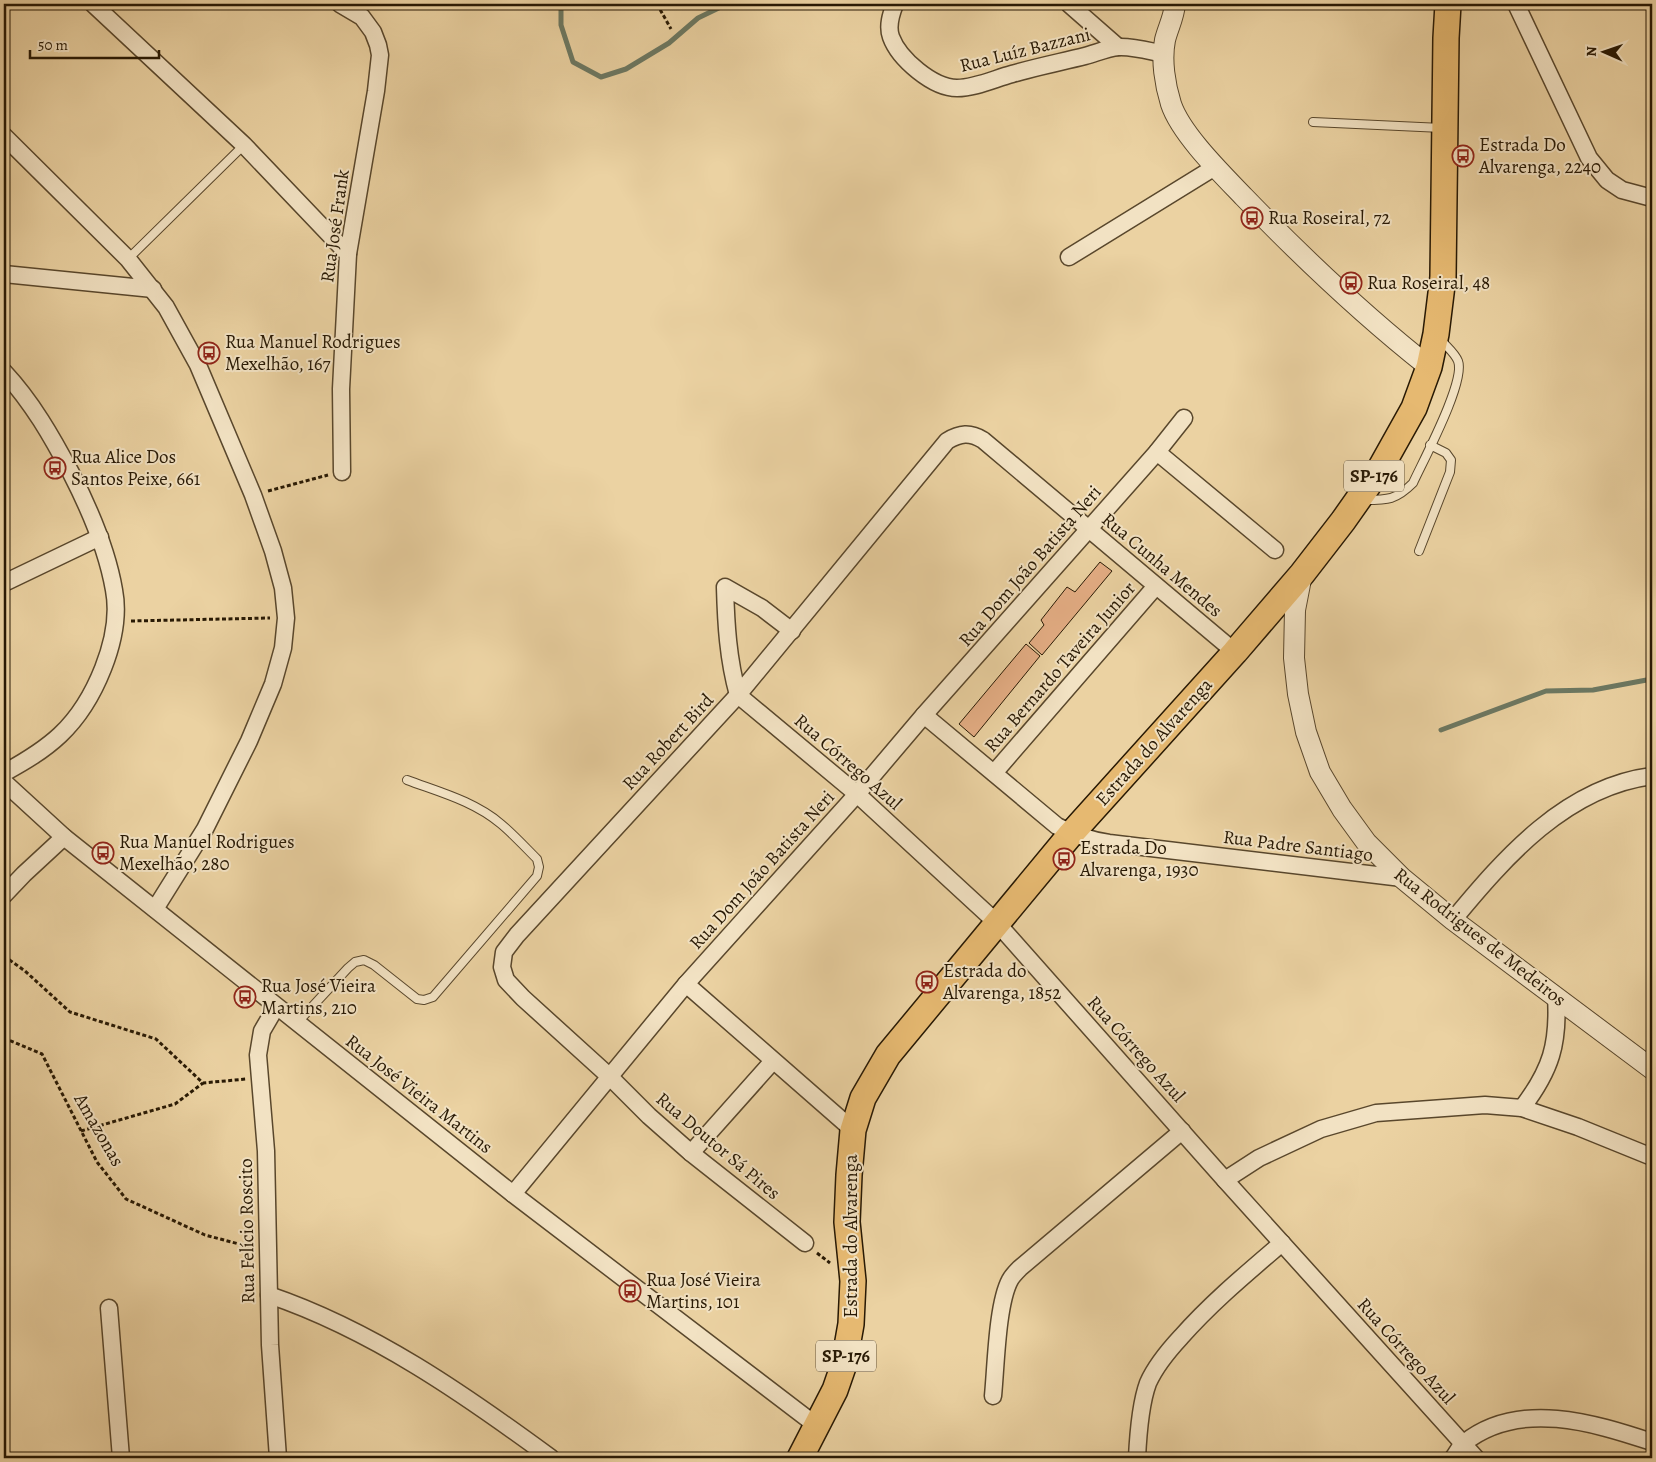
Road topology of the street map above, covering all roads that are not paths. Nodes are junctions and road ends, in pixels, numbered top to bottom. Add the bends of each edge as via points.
1 (93, 4) edge
2 (340, 4) edge
3 (895, 4) edge
4 (1069, 4) edge
5 (1175, 4) edge
6 (1448, 4) edge
7 (1516, 4) edge
8 (1118, 48) junction
9 (1164, 54) junction
10 (1313, 122) dead end
11 (1444, 128) junction
12 (4, 136) edge
13 (244, 145) junction
14 (1215, 167) junction
15 (1652, 198) edge
16 (348, 254) junction
17 (1069, 257) dead end
18 (128, 259) junction
19 (4, 274) edge
20 (153, 290) junction
21 (1436, 334) junction
22 (1429, 366) junction
23 (4, 372) edge
24 (1184, 418) dead end
25 (969, 434) joint
26 (1430, 445) junction
27 (1157, 452) junction
28 (342, 472) road end
29 (1358, 500) junction
30 (1089, 529) junction
31 (100, 537) junction
32 (1275, 550) dead end
33 (1419, 550) dead end
34 (1302, 574) junction
35 (4, 583) edge
36 (1156, 586) junction
37 (1273, 608) junction
38 (792, 631) junction
39 (1294, 640) junction
40 (1235, 652) junction
41 (738, 695) junction
42 (924, 715) junction
43 (4, 773) edge
44 (994, 773) junction
45 (1652, 776) edge
46 (406, 780) dead end
47 (4, 782) edge
48 (857, 794) junction
49 (1071, 834) junction
50 (64, 837) junction
51 (1402, 878) junction
52 (4, 896) edge
53 (155, 909) junction
54 (1453, 920) junction
55 (997, 923) junction
56 (686, 984) junction
57 (1556, 996) junction
58 (276, 1006) junction
59 (297, 1023) junction
60 (773, 1061) junction
61 (1652, 1069) edge
62 (609, 1076) junction
63 (1522, 1108) junction
64 (853, 1130) junction
65 (1182, 1131) junction
66 (691, 1153) junction
67 (1652, 1157) edge
68 (1224, 1180) junction
69 (513, 1194) junction
70 (805, 1243) dead end
71 (1282, 1243) junction
72 (269, 1295) junction
73 (110, 1308) dead end
74 (993, 1396) dead end
75 (817, 1426) junction
76 (1652, 1442) edge
77 (1463, 1443) junction
78 (121, 1458) edge
79 (278, 1458) edge
80 (551, 1458) edge
81 (800, 1458) edge
82 (1137, 1458) edge
83 (1453, 1458) edge
84 (1476, 1458) edge

1 - 13 street
2 - 16 street, Rua José Frank via 362,17 373,32 380,55
3 - 8 street, Rua Luíz Bazzani via 889,20 891,36 900,53 936,84 946,88 974,86
4 - 8 street
5 - 9 street
6 - 11 main road, Estrada do Alvarenga / SP-176
7 - 15 street via 1590,158 1608,180 1622,190
8 - 9 street, Rua Luíz Bazzani
9 - 14 street via 1172,105 1183,126
10 - 11 lane
11 - 21 main road, Estrada do Alvarenga / SP-176 via 1443,277
12 - 18 street
13 - 16 street
13 - 18 lane
14 - 17 street
14 - 22 street via 1354,305
16 - 28 street, Rua José Frank via 342,344
18 - 20 street
19 - 20 street
20 - 53 street via 198,365 253,495 274,551 286,618 283,648 249,741 205,829
21 - 22 main road, Estrada do Alvarenga / SP-176
21 - 26 lane via 1458,360 1460,372 1455,391
22 - 29 main road, Estrada do Alvarenga / SP-176 via 1414,408
23 - 31 street via 39,416 83,497
24 - 27 street, Rua Dom João Batista Neri
25 - 30 street, Rua Cunha Mendes via 983,440
25 - 38 street, Rua Robert Bird via 947,441
26 - 29 lane via 1413,483 1402,494 1386,500
26 - 33 lane via 1446,453 1451,460 1450,472
27 - 30 street, Rua Dom João Batista Neri
27 - 32 street
29 - 34 main road, Estrada do Alvarenga / SP-176
30 - 36 street, Rua Cunha Mendes
30 - 42 street, Rua Dom João Batista Neri
31 - 35 street
31 - 43 street via 115,592 115,622 106,663 84,707 61,734 32,758
34 - 37 main road, Estrada do Alvarenga / SP-176
34 - 39 street, Rua Rodrigues de Medeiros via 1295,610
36 - 40 street, Rua Cunha Mendes
36 - 44 street, Rua Bernardo Taveira Junior
37 - 39 street, Rua Rodrigues de Medeiros via 1285,617
37 - 40 main road, Estrada do Alvarenga / SP-176
38 - 41 street, Rua Robert Bird
38 - 41 street via 725,587 727,645
39 - 51 street, Rua Rodrigues de Medeiros via 1298,694 1306,732 1320,772 1366,842
40 - 49 main road, Estrada do Alvarenga / SP-176
41 - 48 street, Rua Córrego Azul
41 - 62 street, Rua Robert Bird via 517,934 504,952 502,967 506,980
42 - 44 street, Rua Padre Santiago
42 - 48 street, Rua Dom João Batista Neri
44 - 49 street, Rua Padre Santiago
45 - 54 street via 1607,787 1553,819 1520,844
46 - 59 lane via 463,801 500,823 537,858 536,876 433,997 417,999 364,960 348,968
47 - 50 street, Rua José Vieira Martins
48 - 55 street, Rua Córrego Azul
48 - 56 street, Rua Dom João Batista Neri
49 - 51 street, Rua Padre Santiago via 1118,845
49 - 55 main road, Estrada do Alvarenga / SP-176
50 - 52 street
50 - 53 street, Rua José Vieira Martins
51 - 54 street, Rua Rodrigues de Medeiros
53 - 58 street, Rua José Vieira Martins
54 - 57 street, Rua Rodrigues de Medeiros
55 - 64 main road, Estrada do Alvarenga / SP-176 via 888,1055 863,1098
55 - 65 street, Rua Córrego Azul
56 - 60 street
56 - 62 street, Rua Dom João Batista Neri
57 - 61 street, Rua Rodrigues de Medeiros
57 - 63 street via 1555,1044 1548,1067
58 - 59 street, Rua José Vieira Martins
58 - 72 street, Rua Felício Roscito via 258,1044 266,1151
59 - 69 street, Rua José Vieira Martins
60 - 64 street
60 - 66 street
62 - 66 street, Rua Doutor Sá Pires
62 - 69 street, Rua Dom João Batista Neri
63 - 67 street
63 - 68 street via 1485,1105 1376,1113 1321,1130 1259,1158
64 - 75 main road, Estrada do Alvarenga / SP-176 via 848,1175 853,1281 851,1324 844,1364
65 - 68 street, Rua Córrego Azul
65 - 74 street via 1010,1279 1004,1294
66 - 70 street, Rua Doutor Sá Pires
68 - 71 street, Rua Córrego Azul
69 - 75 street, Rua José Vieira Martins
71 - 77 street, Rua Córrego Azul
71 - 82 street via 1231,1286 1160,1360 1148,1384
72 - 79 street, Rua Felício Roscito
72 - 80 street via 323,1316 422,1368
73 - 78 street
75 - 81 main road, Estrada do Alvarenga / SP-176
76 - 77 street via 1606,1427 1563,1418 1519,1419 1492,1426
77 - 83 street
77 - 84 street, Rua Córrego Azul

